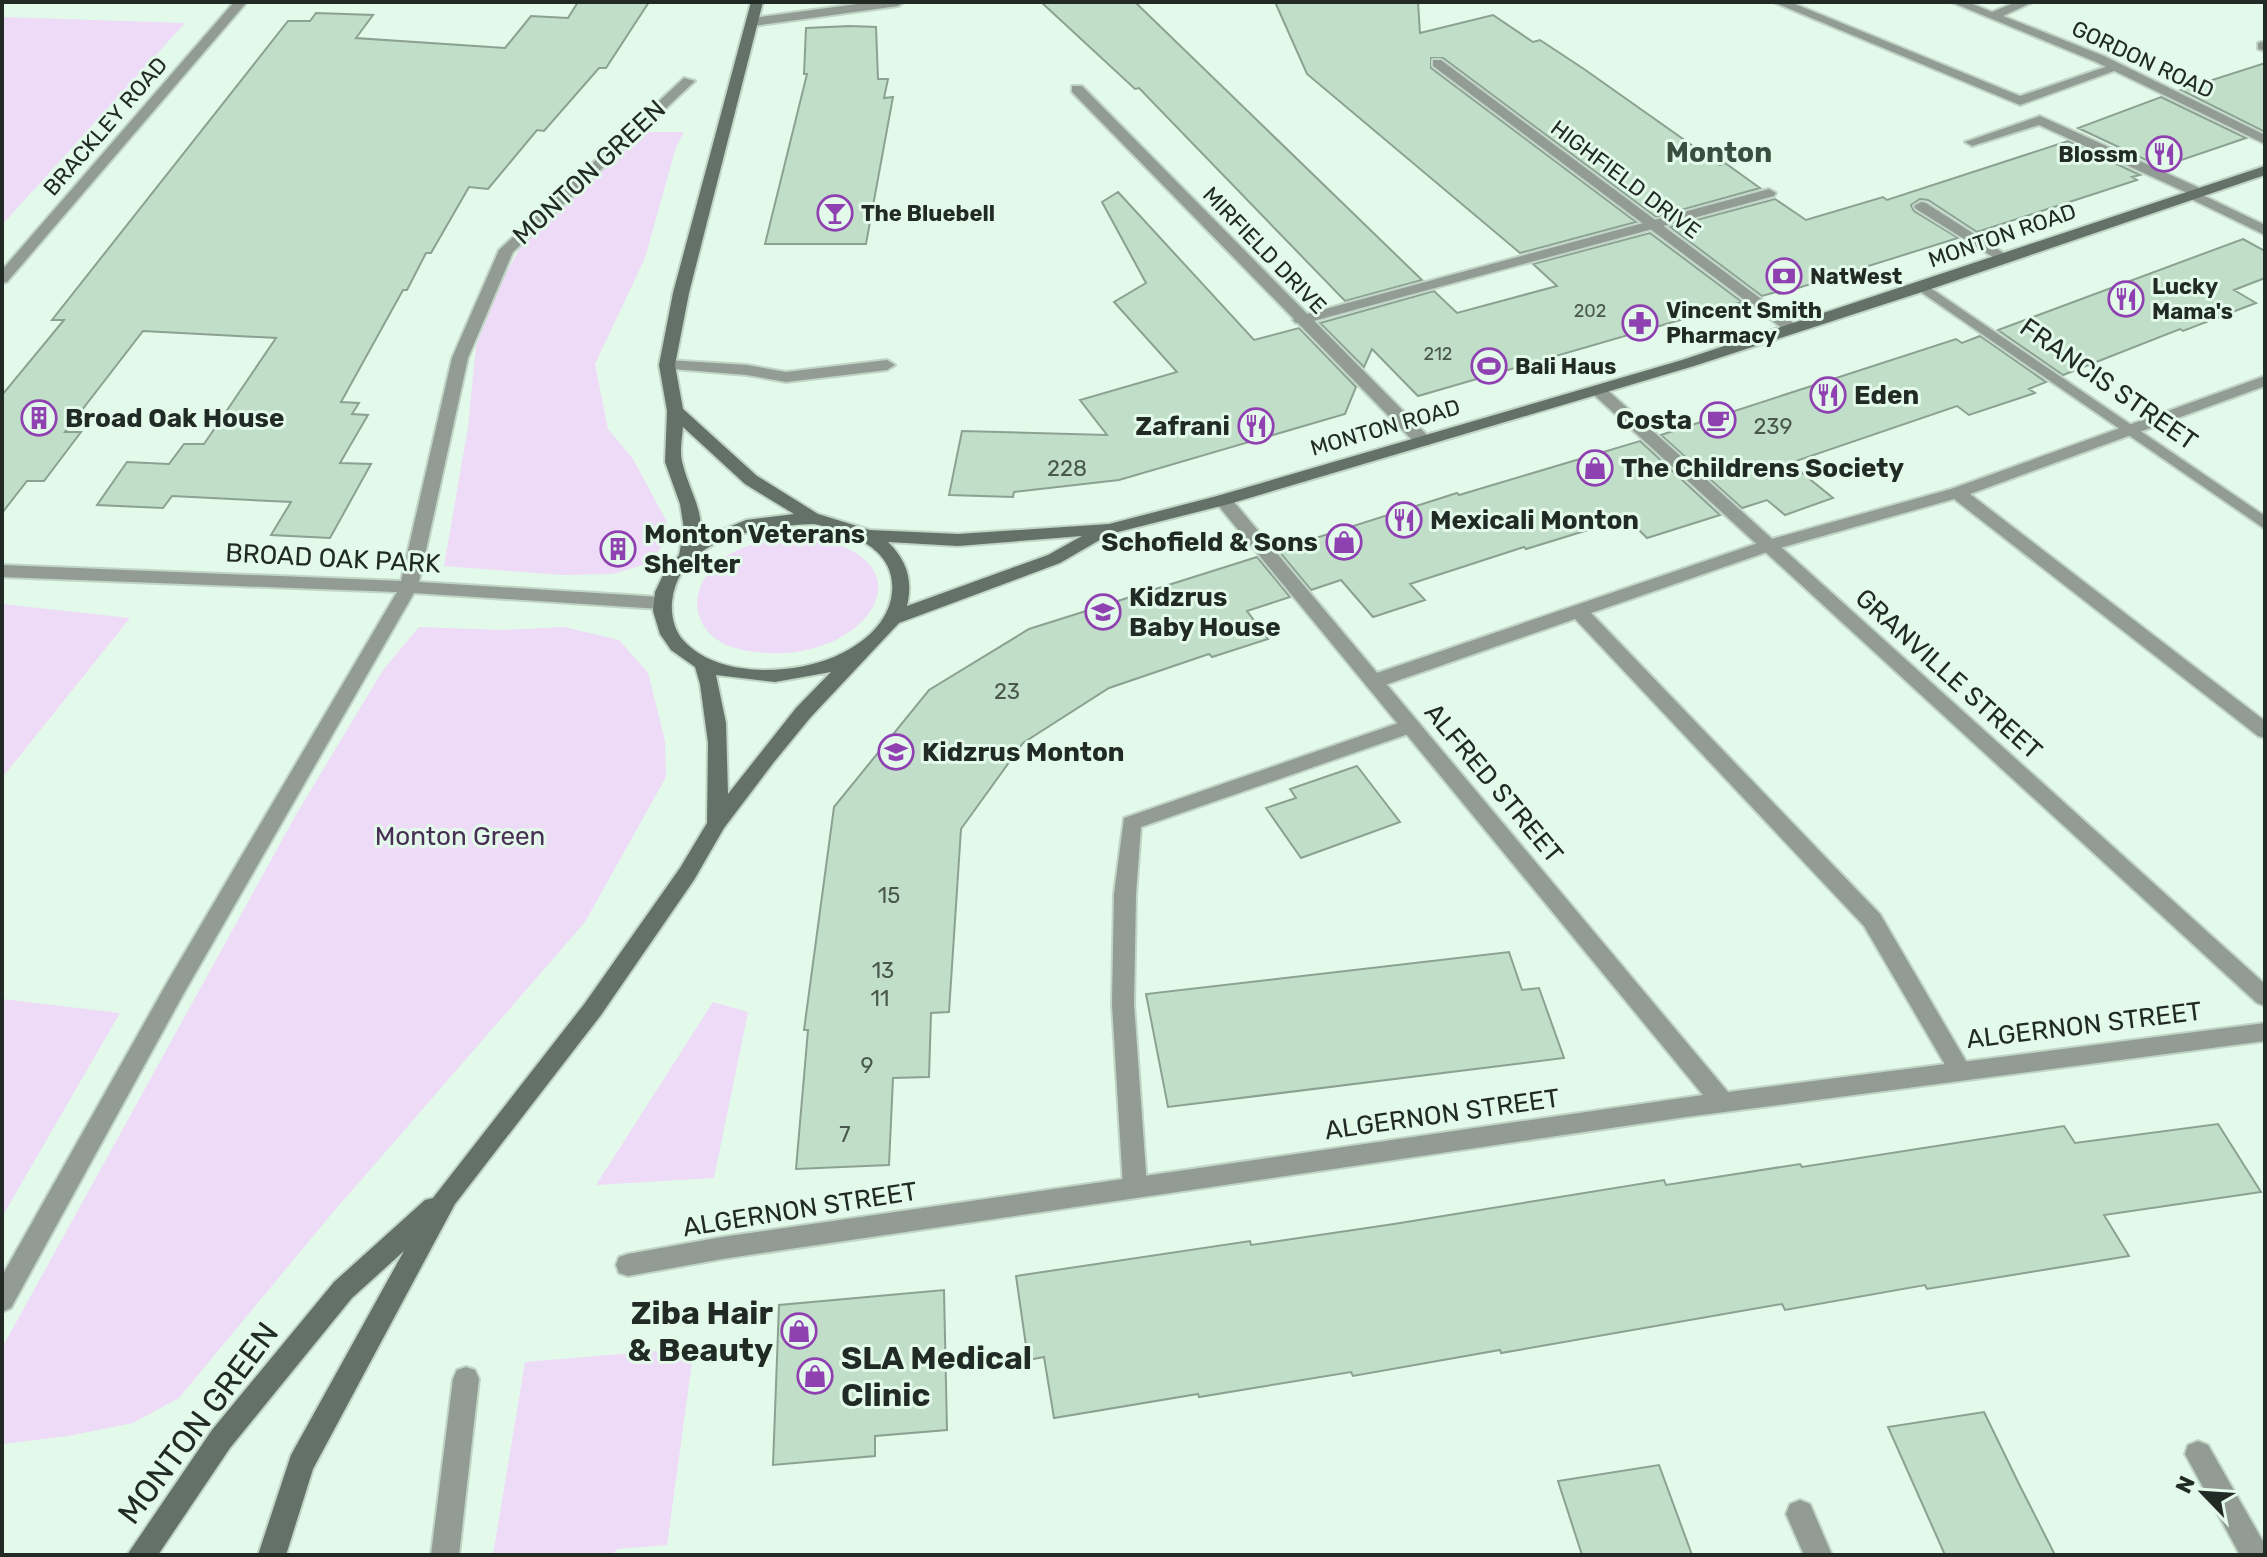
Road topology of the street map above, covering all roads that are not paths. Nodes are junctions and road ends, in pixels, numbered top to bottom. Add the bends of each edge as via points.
1 (241, 2) edge
2 (757, 2) edge
3 (898, 2) edge
4 (1957, 2) edge
5 (2027, 2) edge
6 (1789, 3) edge
7 (1993, 16) junction
8 (753, 22) junction
9 (1437, 63) dead end
10 (2119, 67) junction
11 (689, 81) dead end
12 (1077, 89) dead end
13 (2265, 140) edge
14 (1972, 142) dead end
15 (2265, 170) edge
16 (1769, 193) dead end
17 (2197, 194) junction
18 (1921, 206) dead end
19 (1653, 226) junction
20 (2265, 231) edge
21 (2006, 259) junction
22 (2, 279) edge
23 (1923, 287) junction
24 (1301, 320) junction
25 (1791, 328) junction
26 (667, 365) junction
27 (887, 365) dead end
28 (2265, 381) edge
29 (1598, 390) junction
30 (675, 411) junction
31 (2132, 431) junction
32 (1423, 441) junction
33 (1957, 493) junction
34 (1223, 500) junction
35 (814, 519) junction
36 (2265, 524) edge
37 (1109, 529) junction
38 (867, 535) junction
39 (1767, 546) junction
40 (687, 557) junction
41 (2, 571) edge
42 (409, 587) junction
43 (660, 603) junction
44 (1579, 612) junction
45 (894, 618) junction
46 (864, 649) junction
47 (704, 665) junction
48 (1375, 681) junction
49 (1410, 726) junction
50 (2265, 731) edge
51 (717, 823) junction
52 (2265, 997) edge
53 (2265, 1032) edge
54 (1959, 1068) junction
55 (1722, 1101) junction
56 (1135, 1187) junction
57 (446, 1197) junction
58 (628, 1265) dead end
59 (2, 1300) edge
60 (466, 1379) dead end
61 (2198, 1454) dead end
62 (1800, 1514) dead end
63 (141, 1555) edge
64 (272, 1555) edge
65 (445, 1555) edge
66 (1818, 1555) edge
67 (2255, 1555) edge

1 - 22 street, BRACKLEY ROAD
2 - 8 main road
3 - 8 street
4 - 7 street, GORDON ROAD
5 - 7 street
6 - 10 street via 2020,101
7 - 10 street, GORDON ROAD
8 - 26 main road
9 - 19 street, HIGHFIELD DRIVE
10 - 13 street, GORDON ROAD
11 - 42 street, MONTON GREEN via 506,250 460,358
12 - 24 street, MIRFIELD DRIVE
14 - 17 street via 2040,120
15 - 17 main road, MONTON ROAD
16 - 19 street
17 - 20 street
17 - 21 main road, MONTON ROAD
18 - 21 street
19 - 24 street
19 - 25 street, HIGHFIELD DRIVE
21 - 23 main road, MONTON ROAD
23 - 25 main road, MONTON ROAD
23 - 31 street, FRANCIS STREET
24 - 32 street, MIRFIELD DRIVE
25 - 29 main road, MONTON ROAD
26 - 27 street via 786,377
26 - 30 main road
28 - 31 street
29 - 32 main road, MONTON ROAD
29 - 39 street, GRANVILLE STREET
30 - 35 main road via 751,480
30 - 40 main road via 673,462 693,529
31 - 33 street
31 - 36 street, FRANCIS STREET
32 - 34 main road, MONTON ROAD
33 - 39 street
33 - 50 street
34 - 37 main road, MONTON ROAD
34 - 48 street, ALFRED STREET
35 - 38 main road
35 - 40 main road via 741,527
37 - 38 main road, MONTON ROAD via 958,540
37 - 45 main road, MONTON ROAD via 1054,559
38 - 45 main road via 888,551 900,571 903,594
39 - 44 street
39 - 52 street, GRANVILLE STREET
40 - 43 main road
41 - 42 street, BROAD OAK PARK
42 - 43 street, BROAD OAK PARK
42 - 59 street, MONTON GREEN
43 - 47 main road via 665,632 678,649
44 - 48 street
44 - 54 street via 1872,920
45 - 46 main road
46 - 47 main road via 827,666 785,676 742,675
46 - 51 main road, MONTON GREEN via 803,713
47 - 51 main road, MONTON GREEN via 711,685 719,774
48 - 49 street, ALFRED STREET
49 - 55 street, ALFRED STREET
49 - 56 street via 1131,823 1123,1004
51 - 57 main road, MONTON GREEN via 593,1009
53 - 54 street, ALGERNON STREET
54 - 55 street, ALGERNON STREET
55 - 56 street, ALGERNON STREET
56 - 58 street, ALGERNON STREET
57 - 63 main road, MONTON GREEN via 343,1290 221,1439
57 - 64 main road, MONTON GREEN via 301,1464
60 - 65 street
61 - 67 street
62 - 66 street

